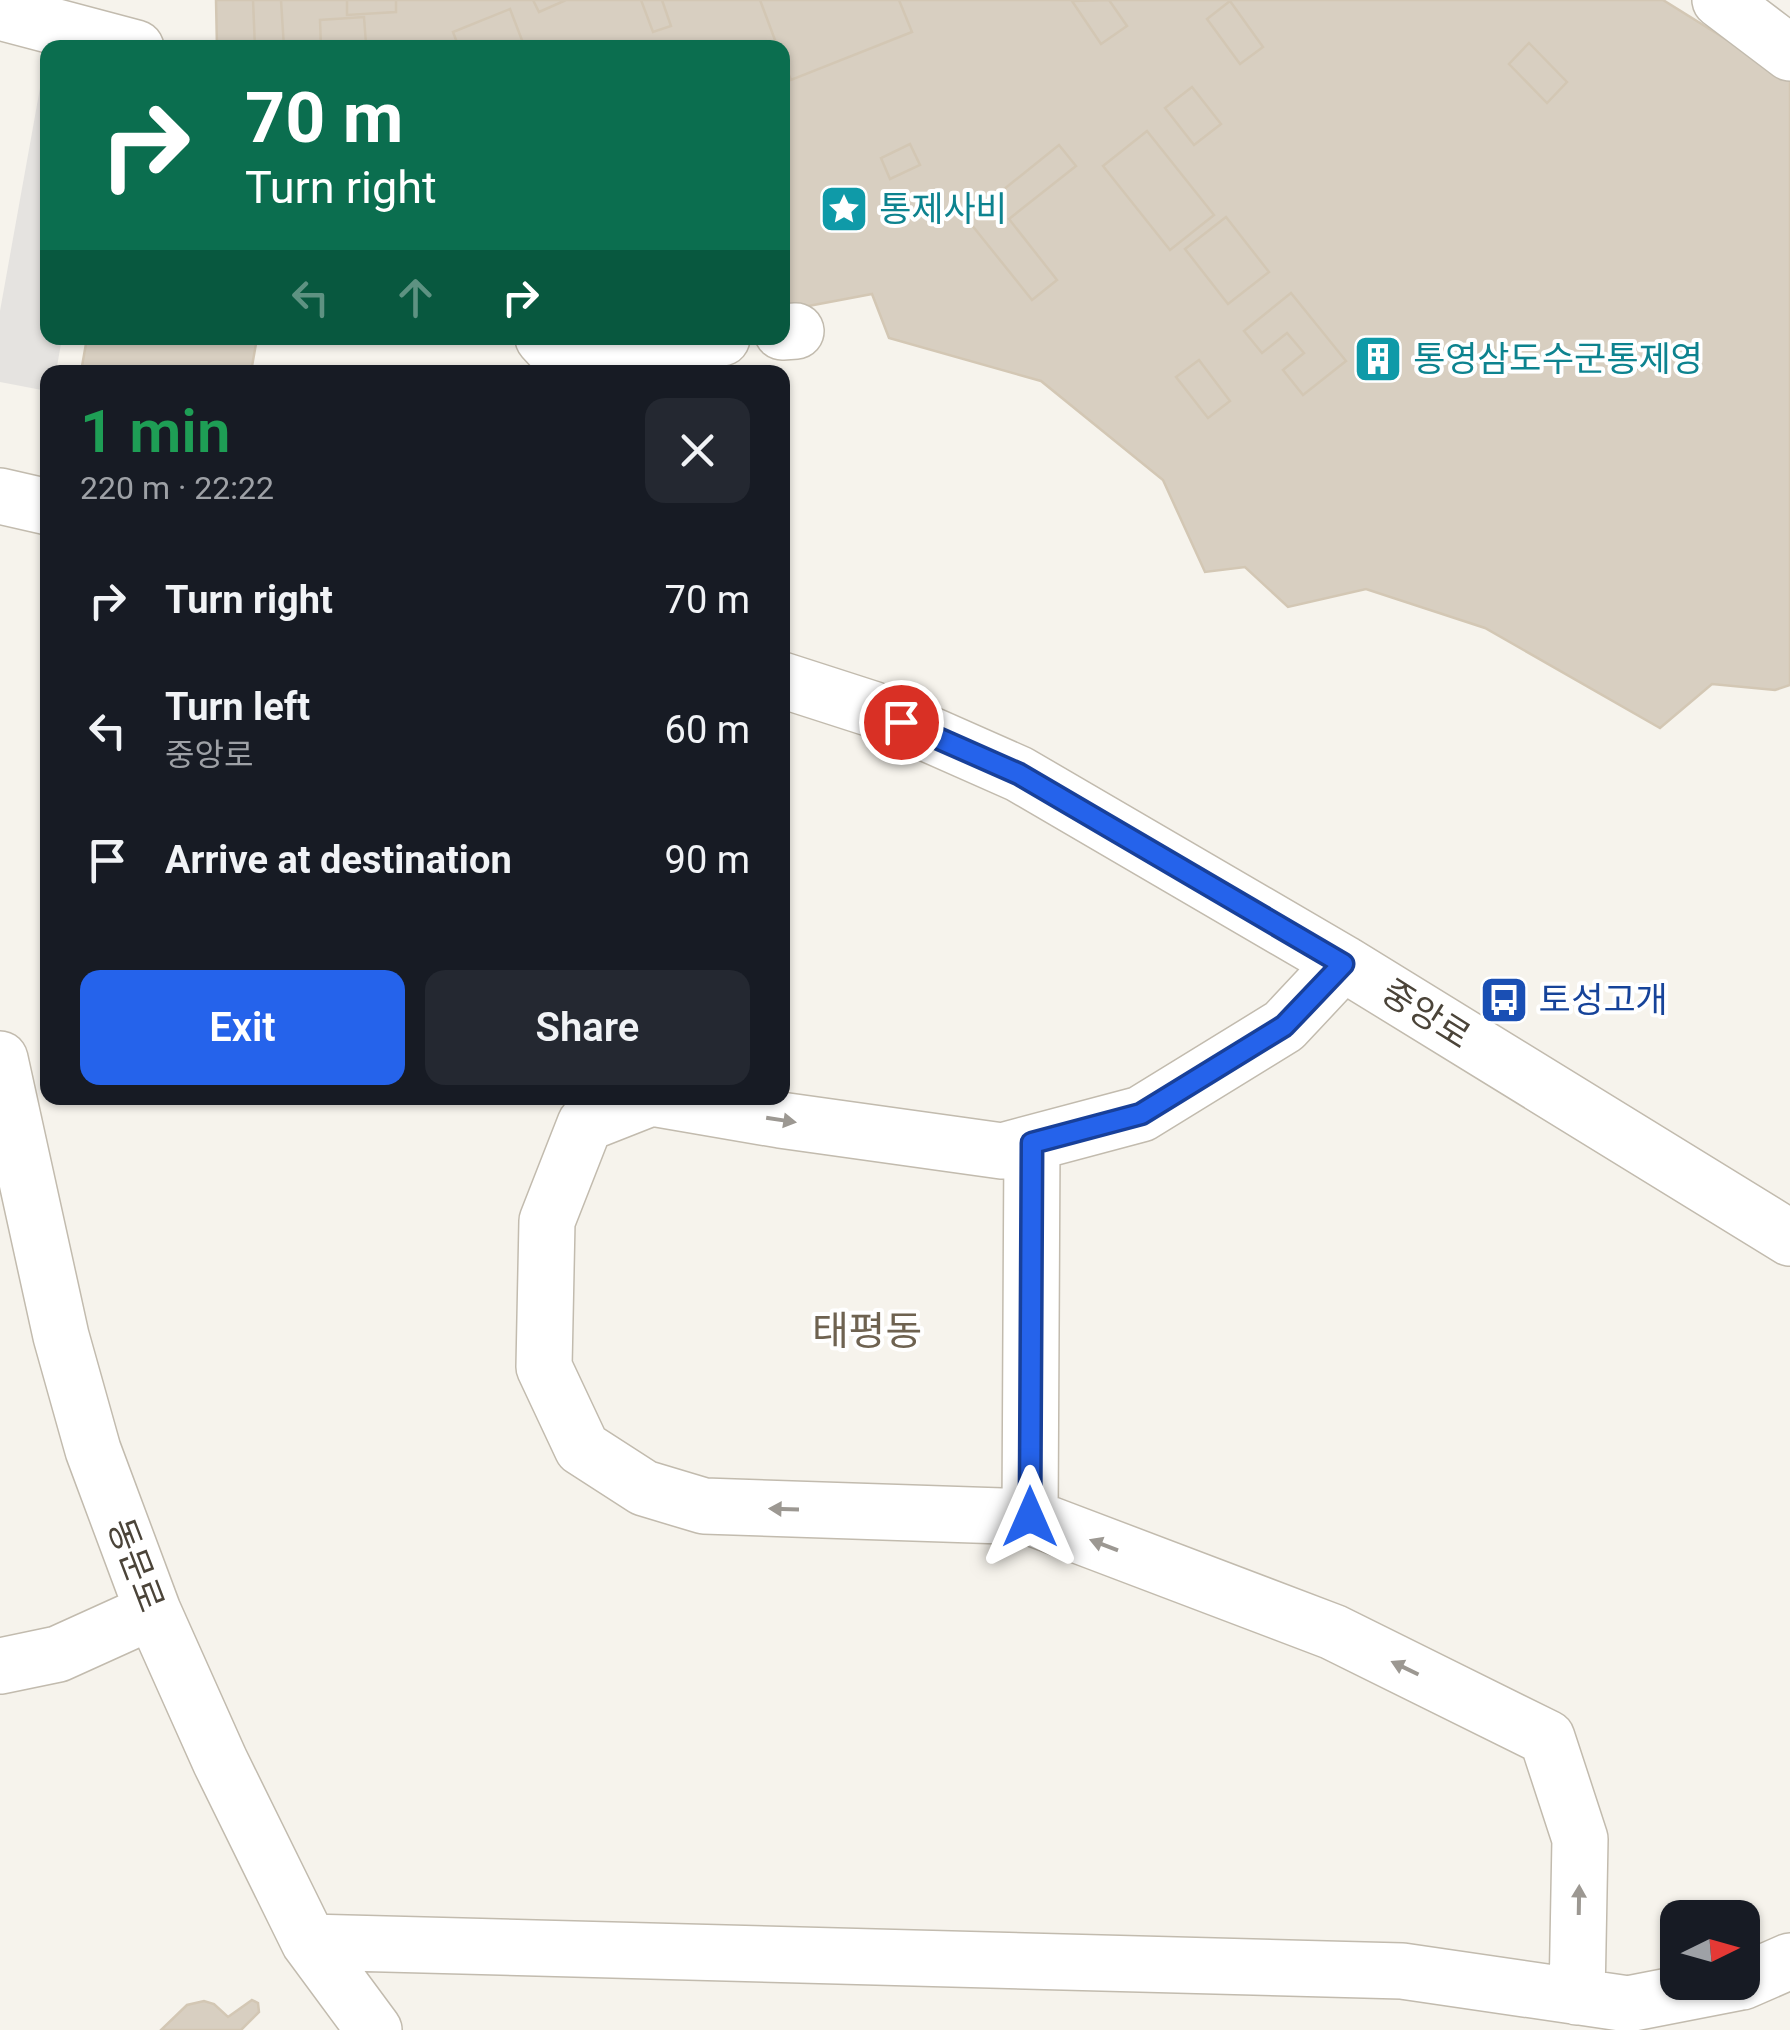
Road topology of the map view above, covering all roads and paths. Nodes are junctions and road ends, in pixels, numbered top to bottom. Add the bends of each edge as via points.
1 (1720, 0) edge
2 (0, 12) edge
3 (106, 40) edge
4 (1790, 53) edge
5 (549, 345) edge
6 (632, 345) edge
7 (0, 496) edge
8 (40, 505) edge
9 (790, 683) edge
10 (1343, 964) junction
11 (1, 1066) edge
12 (633, 1105) edge
13 (692, 1105) edge
14 (1032, 1143) junction
15 (1790, 1238) edge
16 (1030, 1517) junction
17 (152, 1611) junction
18 (0, 1666) edge
19 (309, 1942) junction
20 (1790, 1962) edge
21 (1760, 1974) edge
22 (1577, 1997) junction
23 (1660, 1998) edge
24 (374, 2030) edge

1 - 4 street
2 - 3 street
5 - 6 street via 555,351
7 - 8 street
9 - 10 street, 중앙로 via 872,709 1019,774
10 - 14 street via 1284,1026 1141,1114
10 - 15 street, 중앙로
11 - 17 street, 동문로 via 61,1336 93,1450
16 -> 12 street via 704,1506 644,1488 582,1448 544,1366 547,1222 585,1124
13 -> 14 street via 1002,1151
14 - 16 street
22 -> 16 street via 1580,1839 1546,1738 1333,1632
17 - 18 street via 58,1654
17 - 19 street, 동문로
19 - 22 street via 1402,1972
19 - 24 street, 동문로
20 - 21 street
22 - 23 street via 1628,2004

